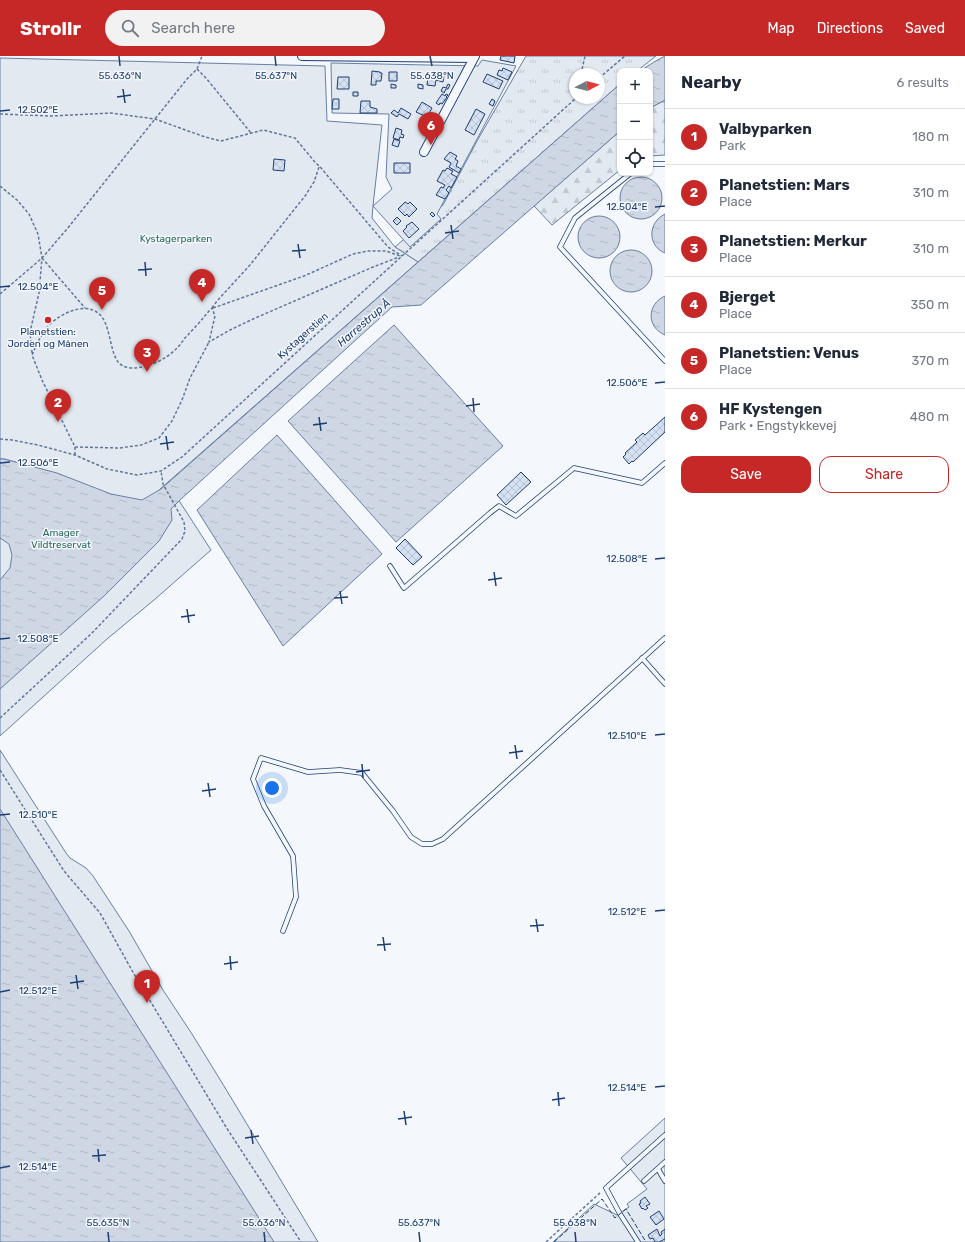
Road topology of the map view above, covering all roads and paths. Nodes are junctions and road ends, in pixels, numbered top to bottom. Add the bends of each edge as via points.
1 (202, 56) edge
2 (302, 56) edge
3 (585, 56) edge
4 (625, 56) edge
5 (474, 57) edge
6 (582, 68) edge
7 (197, 69) junction
8 (605, 73) edge
9 (569, 104) edge
10 (0, 114) edge
11 (155, 120) junction
12 (251, 133) junction
13 (424, 152) dead end
14 (653, 164) edge
15 (665, 164) edge
16 (319, 167) junction
17 (627, 176) edge
18 (0, 186) edge
19 (402, 256) junction
20 (42, 258) junction
21 (0, 294) edge
22 (85, 308) junction
23 (212, 308) junction
24 (209, 342) junction
25 (32, 355) junction
26 (665, 361) edge
27 (0, 439) edge
28 (75, 447) junction
29 (75, 455) junction
30 (665, 463) edge
31 (161, 471) junction
32 (390, 566) dead end
33 (665, 638) edge
34 (642, 658) junction
35 (665, 684) edge
36 (0, 718) edge
37 (0, 770) edge
38 (283, 931) dead end
39 (665, 1135) edge
40 (665, 1162) edge
41 (658, 1169) junction
42 (644, 1181) dead end
43 (665, 1181) edge
44 (606, 1188) junction
45 (302, 1242) edge
46 (546, 1242) edge
47 (638, 1242) edge

1 - 7 path
2 - 5 street
3 - 6 path
4 - 8 path
5 - 13 street
7 - 11 path
7 - 12 path
9 - 19 path, Kystagerstien
10 - 11 path via 51,116 111,113
11 - 12 path via 221,141
11 - 20 path
12 - 16 path via 263,130 295,138
14 - 15 lane
16 - 19 path via 388,247
16 - 23 path via 314,182 305,196
17 - 26 lane via 575,218 560,247
18 - 20 path via 29,214 38,234
19 - 23 path via 386,251 353,254 304,276
19 - 24 path via 253,319
19 - 31 path, Kystagerstien via 182,457
20 - 21 path
20 - 22 path
20 - 25 path via 39,293 30,332
22 - 23 path via 102,318 118,362 132,368 148,366 170,354
22 - 25 path via 65,314 50,324
23 - 24 path via 215,316
24 - 28 path via 172,421 159,438 141,445 120,448
25 - 28 path
27 - 29 path, Kystagerstien via 38,444
28 - 29 path
29 - 31 path, Kystagerstien via 107,469 137,474
30 - 32 lane via 642,483 574,468 516,516 499,506 404,588
31 - 36 path via 163,484 184,522 185,531 182,539 92,633
33 - 34 lane
34 - 35 lane
34 - 38 lane via 443,839 432,844 422,844 411,836 362,773 340,770 308,772 261,758 254,780 264,806 293,856 296,897
37 - 45 path via 64,871 100,913 226,1127
39 - 44 lane
40 - 41 lane
41 - 42 lane
41 - 43 lane
44 - 46 path
44 - 47 lane

